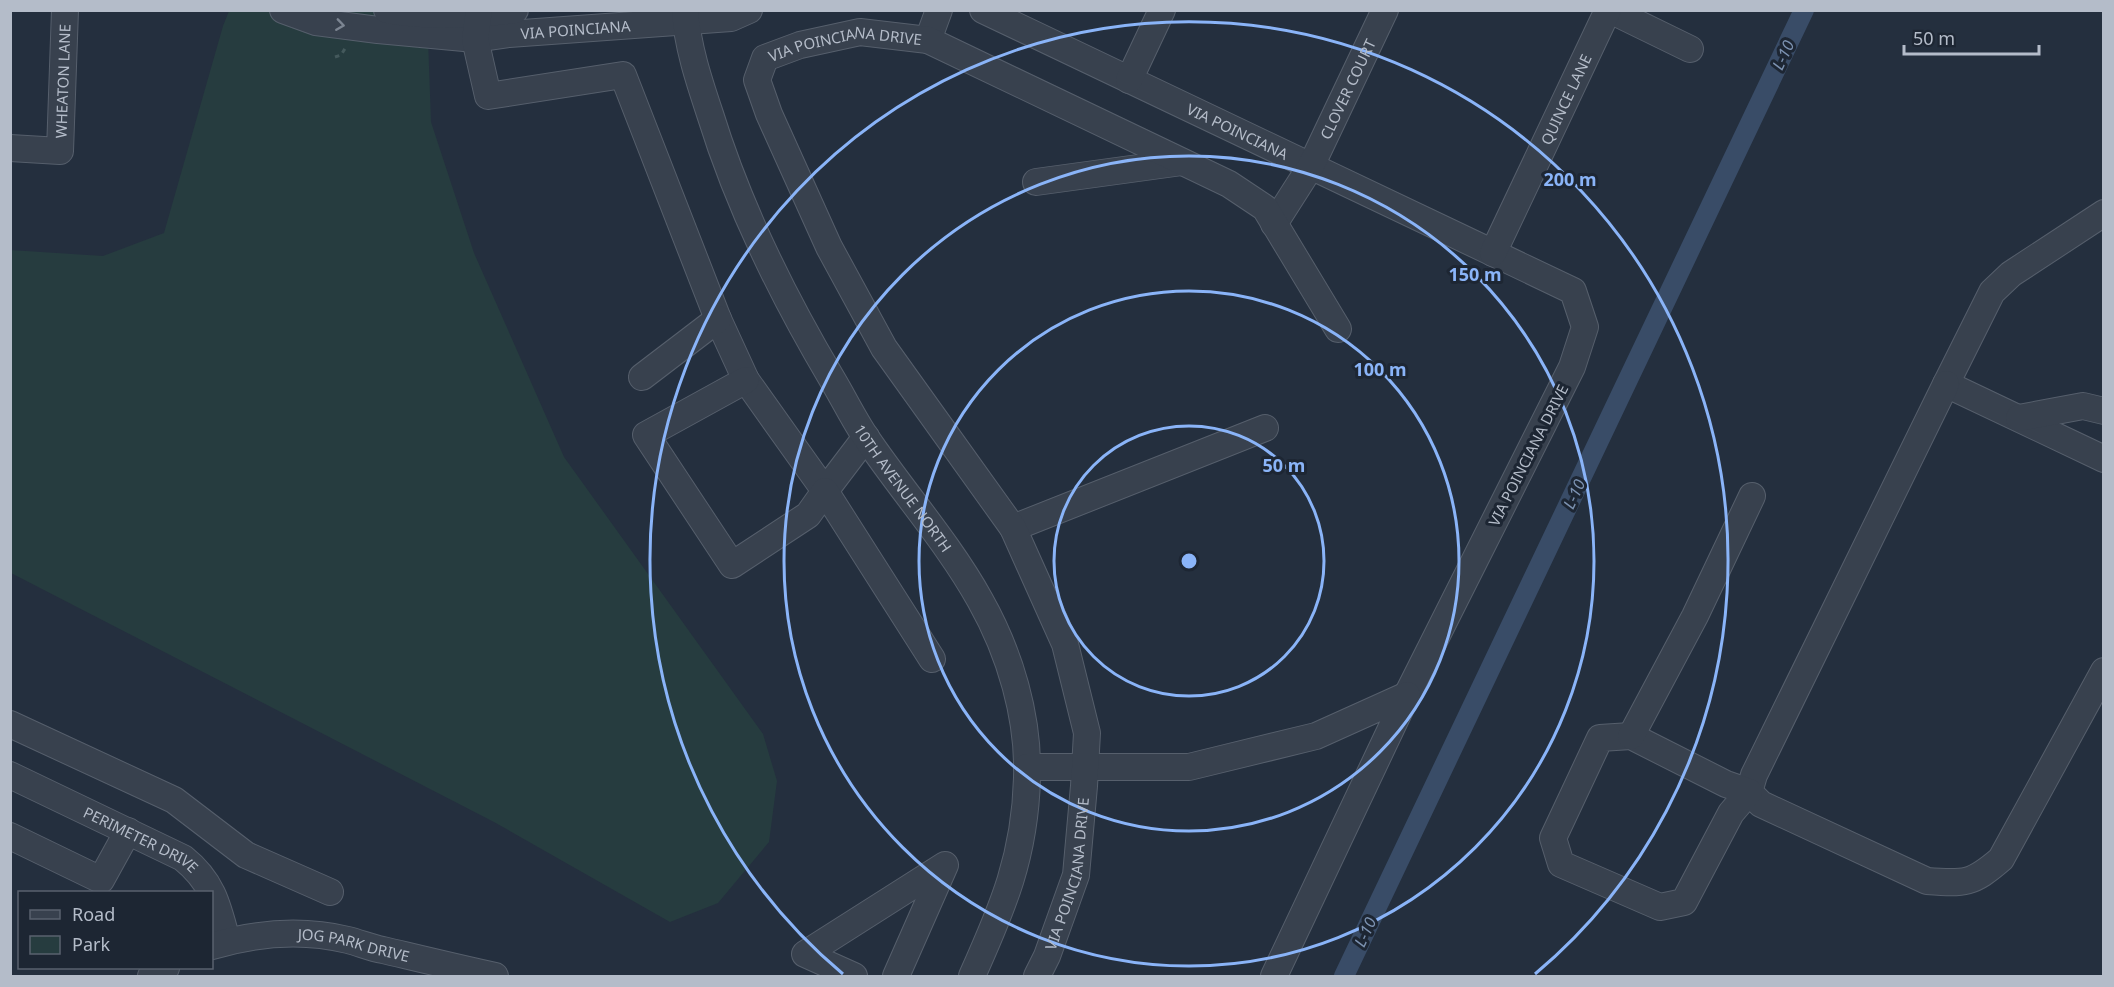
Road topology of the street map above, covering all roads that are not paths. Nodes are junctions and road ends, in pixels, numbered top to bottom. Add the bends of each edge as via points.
1 (65, 10) edge
2 (283, 10) edge
3 (515, 10) edge
4 (749, 10) edge
5 (939, 10) edge
6 (982, 10) edge
7 (1162, 10) edge
8 (1385, 10) edge
9 (1609, 10) edge
10 (685, 16) edge
11 (395, 18) edge
12 (477, 21) edge
13 (928, 40) junction
14 (1690, 48) dead end
15 (1129, 80) junction
16 (10, 148) edge
17 (1182, 162) junction
18 (1311, 166) junction
19 (1036, 182) dead end
20 (2103, 213) edge
21 (1274, 224) junction
22 (1492, 253) junction
23 (718, 319) junction
24 (1338, 329) dead end
25 (642, 377) dead end
26 (746, 380) junction
27 (1946, 384) junction
28 (2103, 411) edge
29 (2019, 418) junction
30 (1264, 428) dead end
31 (866, 437) junction
32 (2103, 459) edge
33 (825, 491) junction
34 (1752, 496) dead end
35 (1013, 528) junction
36 (932, 659) dead end
37 (2103, 671) edge
38 (1407, 695) junction
39 (10, 724) edge
40 (1630, 736) junction
41 (1027, 767) junction
42 (1085, 767) junction
43 (10, 775) edge
44 (1749, 792) junction
45 (128, 831) junction
46 (10, 836) edge
47 (212, 891) edge
48 (330, 892) dead end
49 (213, 893) edge
50 (219, 944) edge
51 (495, 976) edge
52 (854, 976) edge
53 (896, 976) edge
54 (972, 976) edge
55 (1037, 976) edge
56 (1275, 976) edge

1 - 16 street, WHEATON LANE via 60,151
2 -> 11 street, VIA POINCIANA via 316,22
3 - 12 street, VIA POINCIANA
4 - 10 street, VIA POINCIANA via 731,18
5 - 13 street
6 - 15 street, VIA POINCIANA
7 - 15 street
8 - 18 street, CLOVER COURT
9 - 14 street
9 - 22 street, QUINCE LANE
10 - 12 street, VIA POINCIANA
10 - 31 street, 10TH AVENUE NORTH via 716,136 745,211 795,318
11 - 12 street, VIA POINCIANA
12 - 23 street via 488,96 623,75
13 - 17 street, VIA POINCIANA DRIVE
13 - 35 street, VIA POINCIANA DRIVE via 860,32 800,45 765,58 758,80 769,114 824,237 879,339
15 - 18 street, VIA POINCIANA
17 - 19 street
17 - 21 street, VIA POINCIANA DRIVE via 1229,184 1265,208
18 - 21 street
18 - 22 street, VIA POINCIANA
20 - 27 street via 2011,274 1992,292
21 - 24 street, VIA POINCIANA DRIVE
22 - 38 street, VIA POINCIANA DRIVE via 1573,291 1585,327 1572,367
23 - 25 street
23 - 26 street
26 - 33 street
26 - 33 street via 646,435 732,565 808,516
27 - 29 street
27 - 44 street
28 - 29 street via 2083,406
29 - 32 street
30 - 35 street
31 - 33 street
31 - 41 street, 10TH AVENUE NORTH via 980,600 1014,680
33 - 36 street
34 - 40 street via 1695,616
35 - 42 street, VIA POINCIANA DRIVE via 1065,644 1087,733
37 - 44 street via 2001,859 1981,877 1956,884 1927,881 1761,804
38 - 42 street via 1316,736 1189,767
38 - 56 street, VIA POINCIANA DRIVE
39 - 48 street via 174,800 246,855
40 - 44 street
40 - 44 street via 1600,738 1553,838 1561,864 1659,907 1684,902 1731,813
41 - 42 street
41 - 54 street, 10TH AVENUE NORTH via 1025,819 1017,862 1004,904
42 - 55 street, VIA POINCIANA DRIVE via 1076,875
43 - 45 street, PERIMETER DRIVE
45 - 46 street via 100,880
45 - 47 street, PERIMETER DRIVE via 183,858
49 - 50 street, PERIMETER DRIVE
50 - 51 street, JOG PARK DRIVE via 252,936 316,934
52 - 53 street via 805,954 945,864

